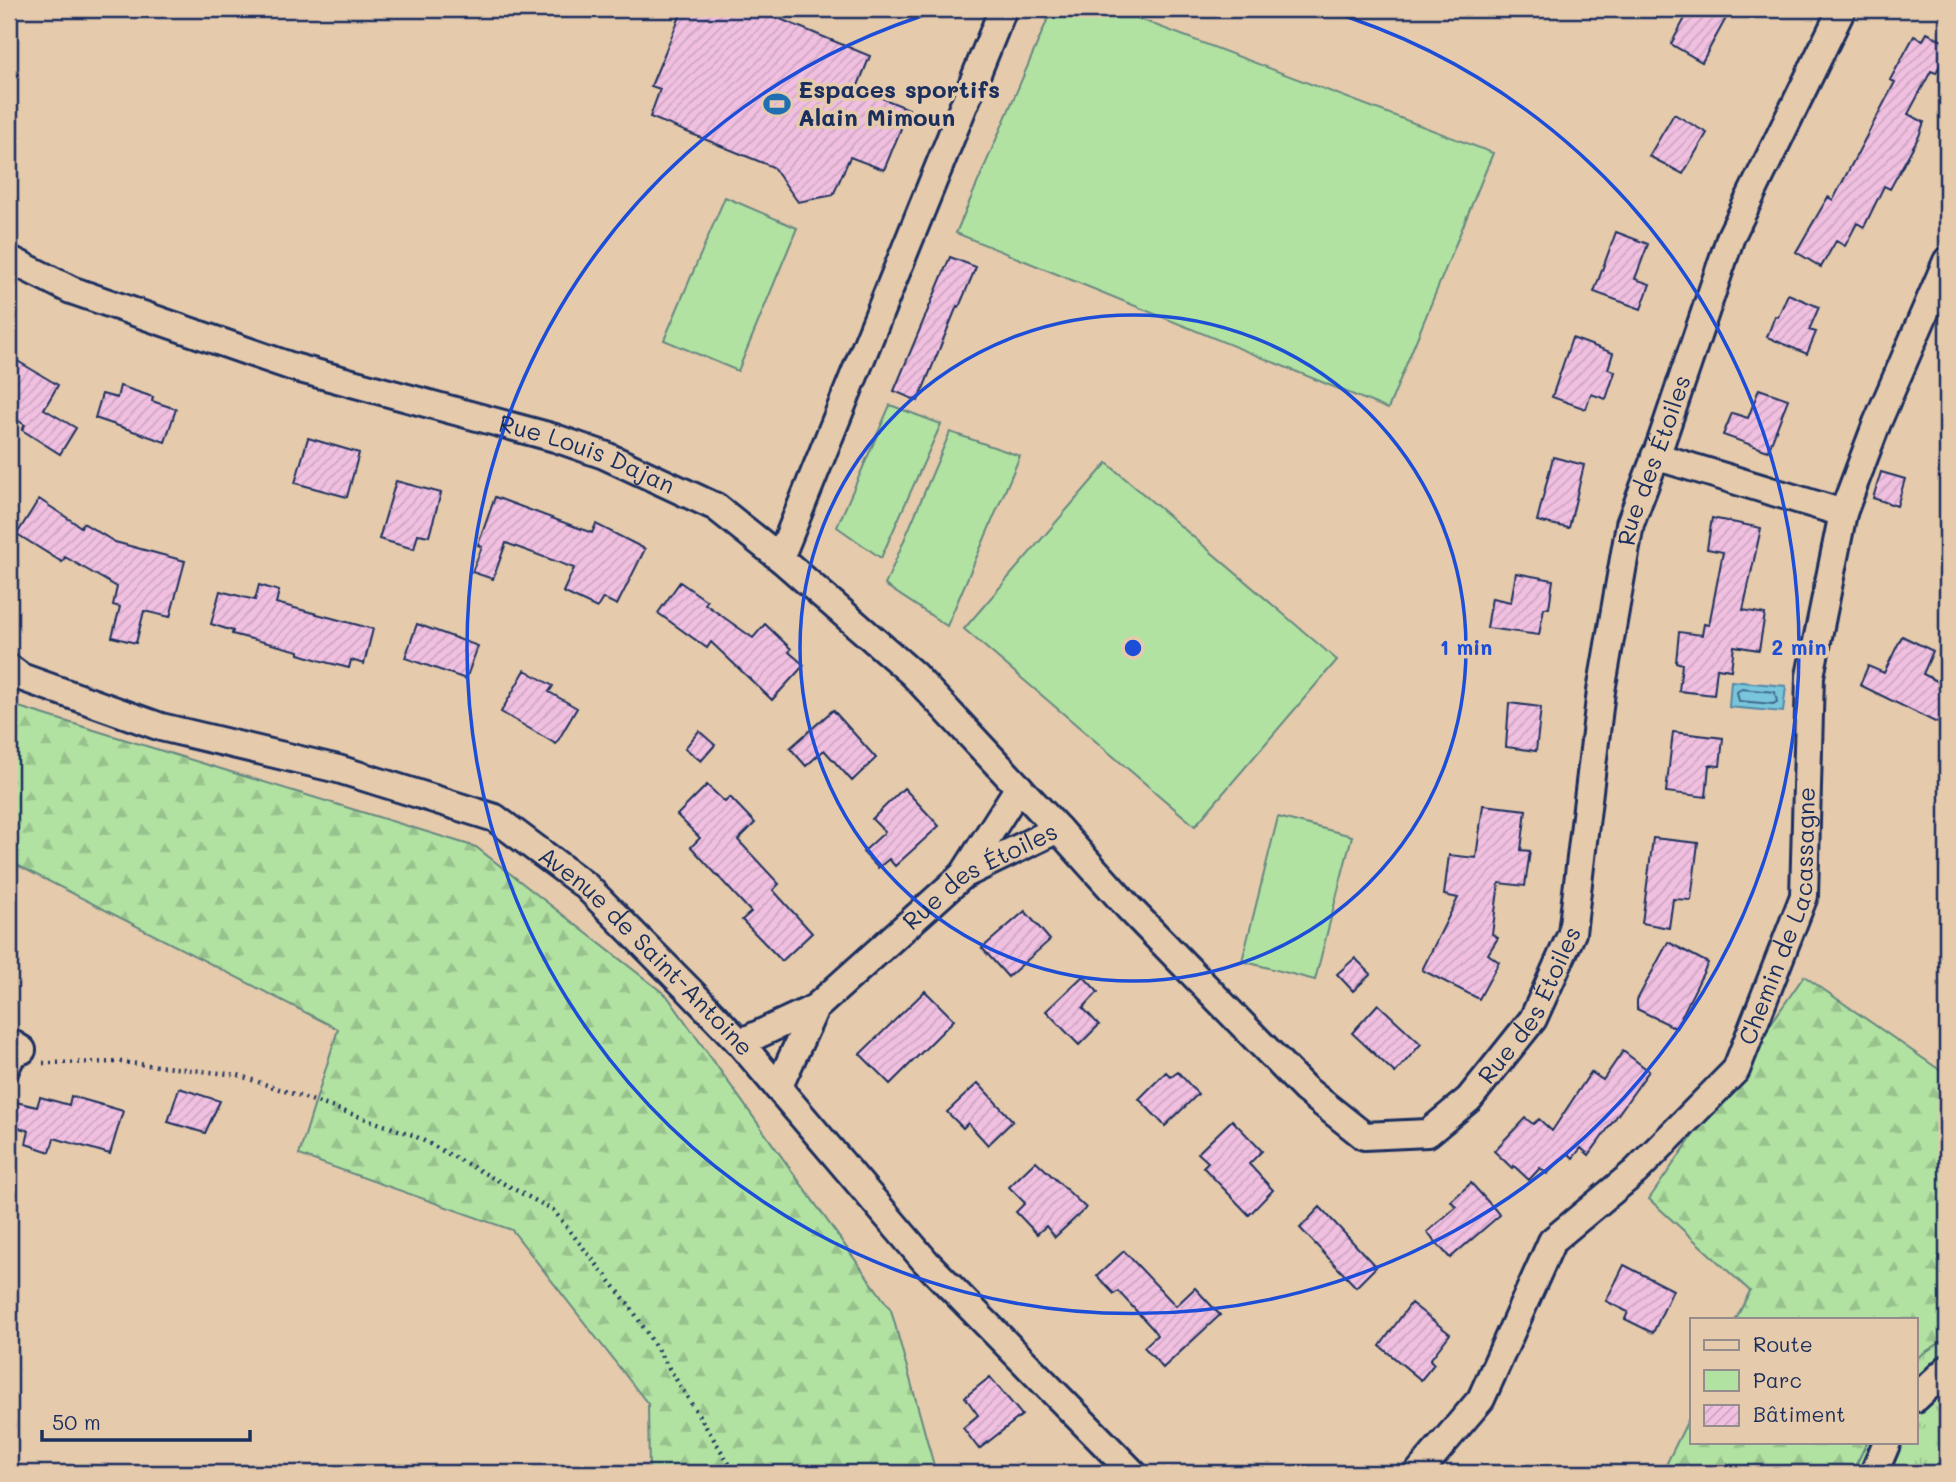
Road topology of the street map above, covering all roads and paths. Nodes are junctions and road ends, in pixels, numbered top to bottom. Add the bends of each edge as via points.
1 (1003, 9) edge
2 (1842, 9) edge
3 (9, 258) edge
4 (1947, 261) edge
5 (1656, 456) junction
6 (1843, 513) junction
7 (780, 558) junction
8 (9, 668) edge
9 (1019, 787) junction
10 (1058, 829) junction
11 (963, 875) junction
12 (814, 1008) junction
13 (740, 1043) junction
14 (15, 1046) edge
15 (9, 1077) edge
16 (778, 1088) junction
17 (1947, 1369) edge
18 (1918, 1396) edge
19 (1886, 1444) edge
20 (735, 1473) edge
21 (1133, 1473) edge
22 (1418, 1473) edge
23 (1874, 1473) edge

1 - 7 street
2 - 5 street, Rue des Étoiles via 1731,236
3 - 7 street, Rue Louis Dajan via 71,290 293,367 604,455 716,507
4 - 6 street, Chemin de Lacassagne
5 - 6 street
5 - 10 street, Rue des Étoiles via 1630,524 1601,691 1573,933 1533,1019 1469,1099 1428,1133 1364,1136 1305,1089
6 - 22 street, Chemin de Lacassagne via 1810,676 1804,897 1736,1070 1635,1172 1552,1241 1480,1399
7 - 9 street, Rue Louis Dajan via 913,674
8 - 13 street, Avenue de Saint-Antoine via 21,677 161,727 338,769 495,818 586,886
9 - 10 street, Rue Louis Dajan
9 - 11 street
10 - 11 street, Rue des Étoiles
11 - 12 street, Rue des Étoiles
12 - 13 street
12 - 16 street, Rue des Étoiles
13 - 16 street, Avenue de Saint-Antoine
14 - 15 lane
14 - 20 path via 41,1063 121,1062 238,1075 413,1135 553,1210 630,1306
16 - 21 street, Avenue de Saint-Antoine via 926,1262
17 - 18 street
19 - 23 street

